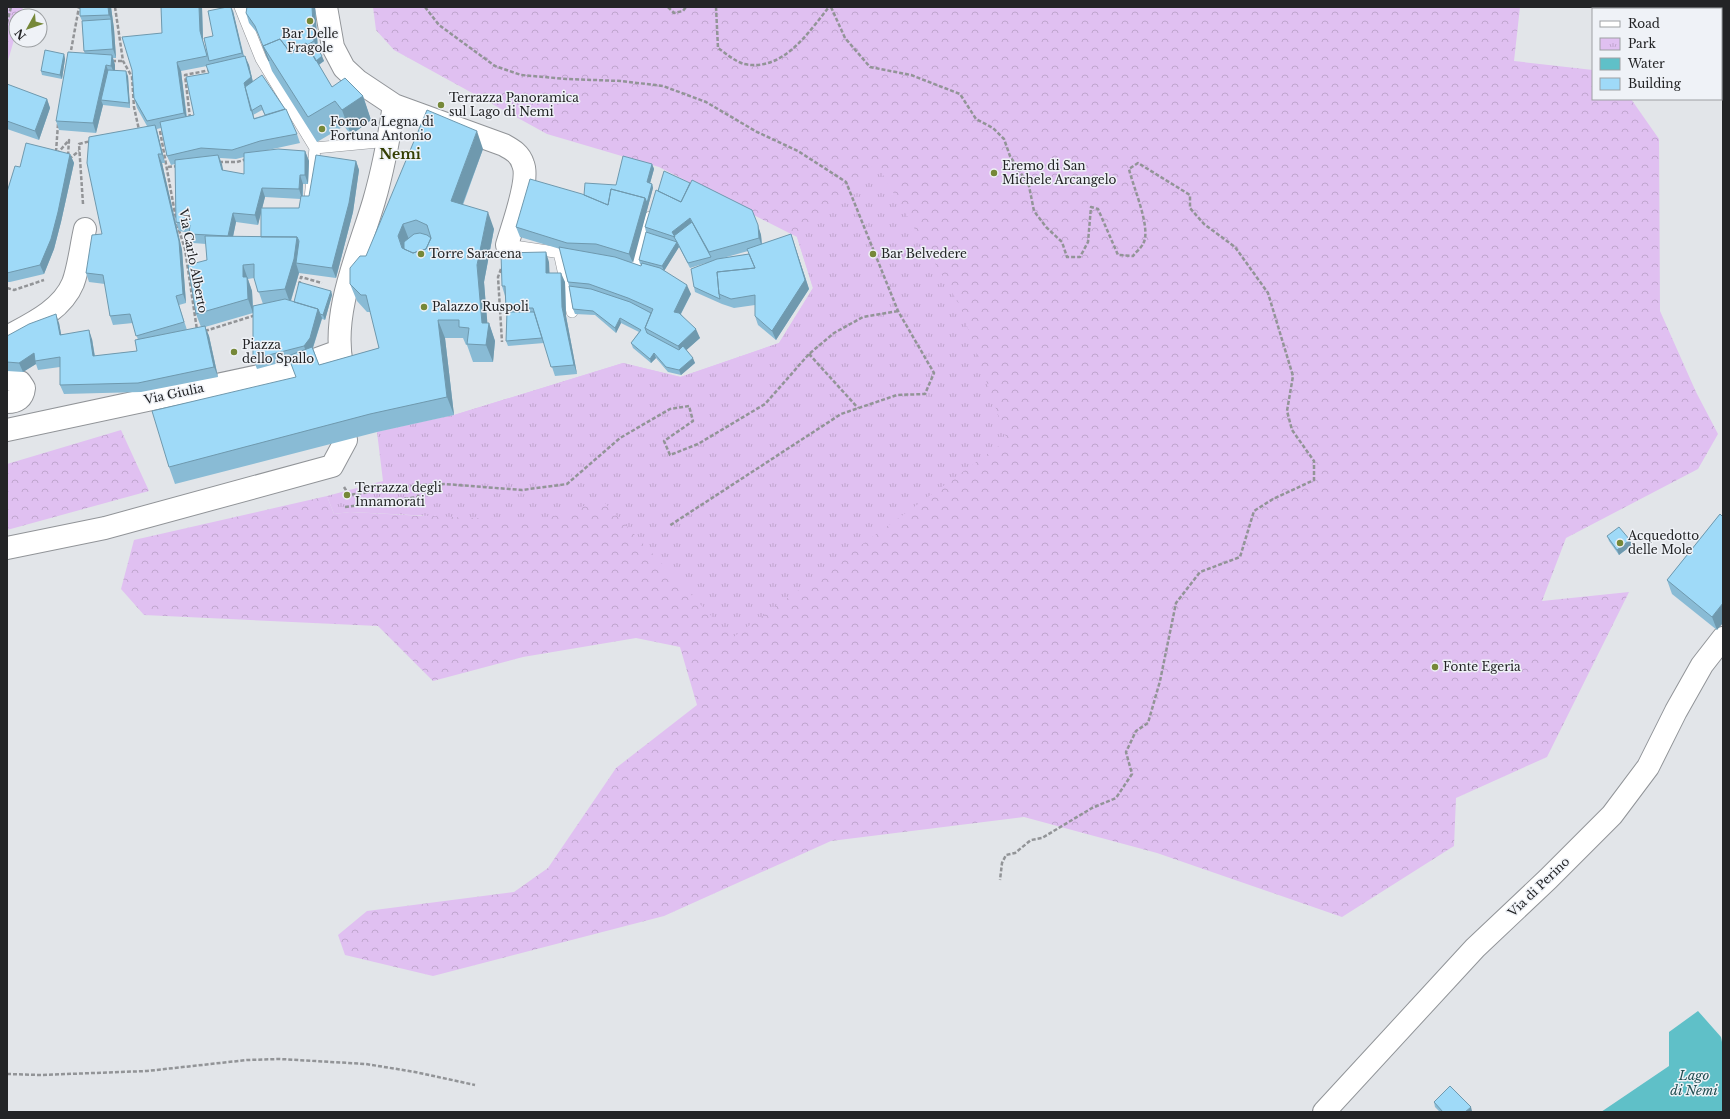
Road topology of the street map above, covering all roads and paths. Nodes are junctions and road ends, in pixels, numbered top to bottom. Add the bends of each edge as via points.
1 (11, 7) edge
2 (79, 7) edge
3 (115, 7) edge
4 (240, 7) edge
5 (326, 7) edge
6 (425, 7) edge
7 (668, 7) edge
8 (686, 7) edge
9 (716, 7) edge
10 (830, 7) edge
11 (7, 23) edge
12 (69, 60) edge
13 (108, 61) edge
14 (123, 61) junction
15 (217, 68) edge
16 (394, 105) junction
17 (58, 121) edge
18 (191, 123) edge
19 (168, 129) edge
20 (160, 131) junction
21 (155, 132) edge
22 (140, 133) edge
23 (98, 140) edge
24 (388, 141) junction
25 (315, 148) junction
26 (80, 150) junction
27 (253, 158) edge
28 (214, 162) edge
29 (180, 166) edge
30 (168, 167) junction
31 (81, 186) dead end
32 (309, 200) edge
33 (653, 207) edge
34 (85, 229) dead end
35 (507, 245) junction
36 (560, 252) junction
37 (590, 257) edge
38 (649, 271) edge
39 (347, 290) junction
40 (297, 291) edge
41 (898, 311) junction
42 (572, 312) edge
43 (263, 313) edge
44 (7, 337) edge
45 (502, 342) dead end
46 (339, 351) junction
47 (808, 354) junction
48 (345, 378) edge
49 (7, 379) edge
50 (7, 402) edge
51 (858, 408) junction
52 (7, 430) edge
53 (340, 452) joint
54 (419, 485) junction
55 (345, 507) dead end
56 (669, 526) dead end
57 (7, 548) edge
58 (1723, 638) edge
59 (1000, 880) dead end
60 (7, 1074) edge
61 (475, 1085) dead end
62 (1324, 1112) edge

1 - 11 path
2 - 12 path
3 - 14 path
4 - 25 lane via 261,59
5 - 16 street via 333,47 344,68 358,81
6 - 41 path via 439,25 495,66 521,75 663,86 706,102 757,132 798,151 846,182
7 - 8 path via 674,13 683,11
9 - 10 path via 718,48 744,64 769,64 798,45
10 - 59 path via 845,38 870,66 911,75 960,94 976,119 993,128 1004,138 1010,156 1029,186 1034,211 1062,242 1067,257 1080,257 1088,242 1091,207 1098,209 1118,255 1133,256 1144,243 1145,218 1129,169 1138,163 1190,195 1190,208 1204,224 1235,247 1268,293 1293,376 1287,411 1292,430 1314,461 1314,480 1254,511 1240,557 1200,572 1176,603 1160,681 1148,723 1136,731 1126,752 1132,774 1116,798 1092,808 1042,838 1031,840 1015,853 1006,855 1002,863
13 - 14 path
14 - 22 path via 132,77 134,108
15 - 18 path via 184,75
16 - 24 street
16 - 35 street via 504,145 516,152 524,165 525,180
17 - 26 path via 56,155 69,140 68,160
19 - 20 path
20 - 21 path
20 - 30 path, Via Carlo Alberto
23 - 26 path via 79,144
24 - 25 lane
24 - 39 street
25 - 32 lane
26 - 31 path
27 - 28 path via 237,162
29 - 30 path
30 - 43 path, Via Carlo Alberto via 178,232 185,249 198,333
33 - 38 lane via 630,265
34 - 44 street via 72,284 63,299 44,317
35 - 36 lane
35 - 45 path via 498,278
36 - 37 lane
36 - 42 lane
39 - 40 path via 301,277
39 - 46 street via 340,321
41 - 47 path via 863,317 834,333
41 - 51 path via 934,373 925,394 897,395
46 - 48 street
46 - 52 street, Via Giulia via 287,370
47 - 51 path
47 - 54 path via 765,404 698,444 670,454 664,440 693,421 689,406 670,409 620,438 567,484 522,490 445,484
49 - 50 street via 20,382 24,388 19,399
51 - 56 path via 841,414
53 - 54 path via 349,495
53 - 57 street via 105,528
54 - 55 path via 418,497
58 - 62 street, Via di Perino via 1702,665 1648,767 1612,815 1475,948
60 - 61 path via 147,1072 247,1060 280,1059 366,1064

